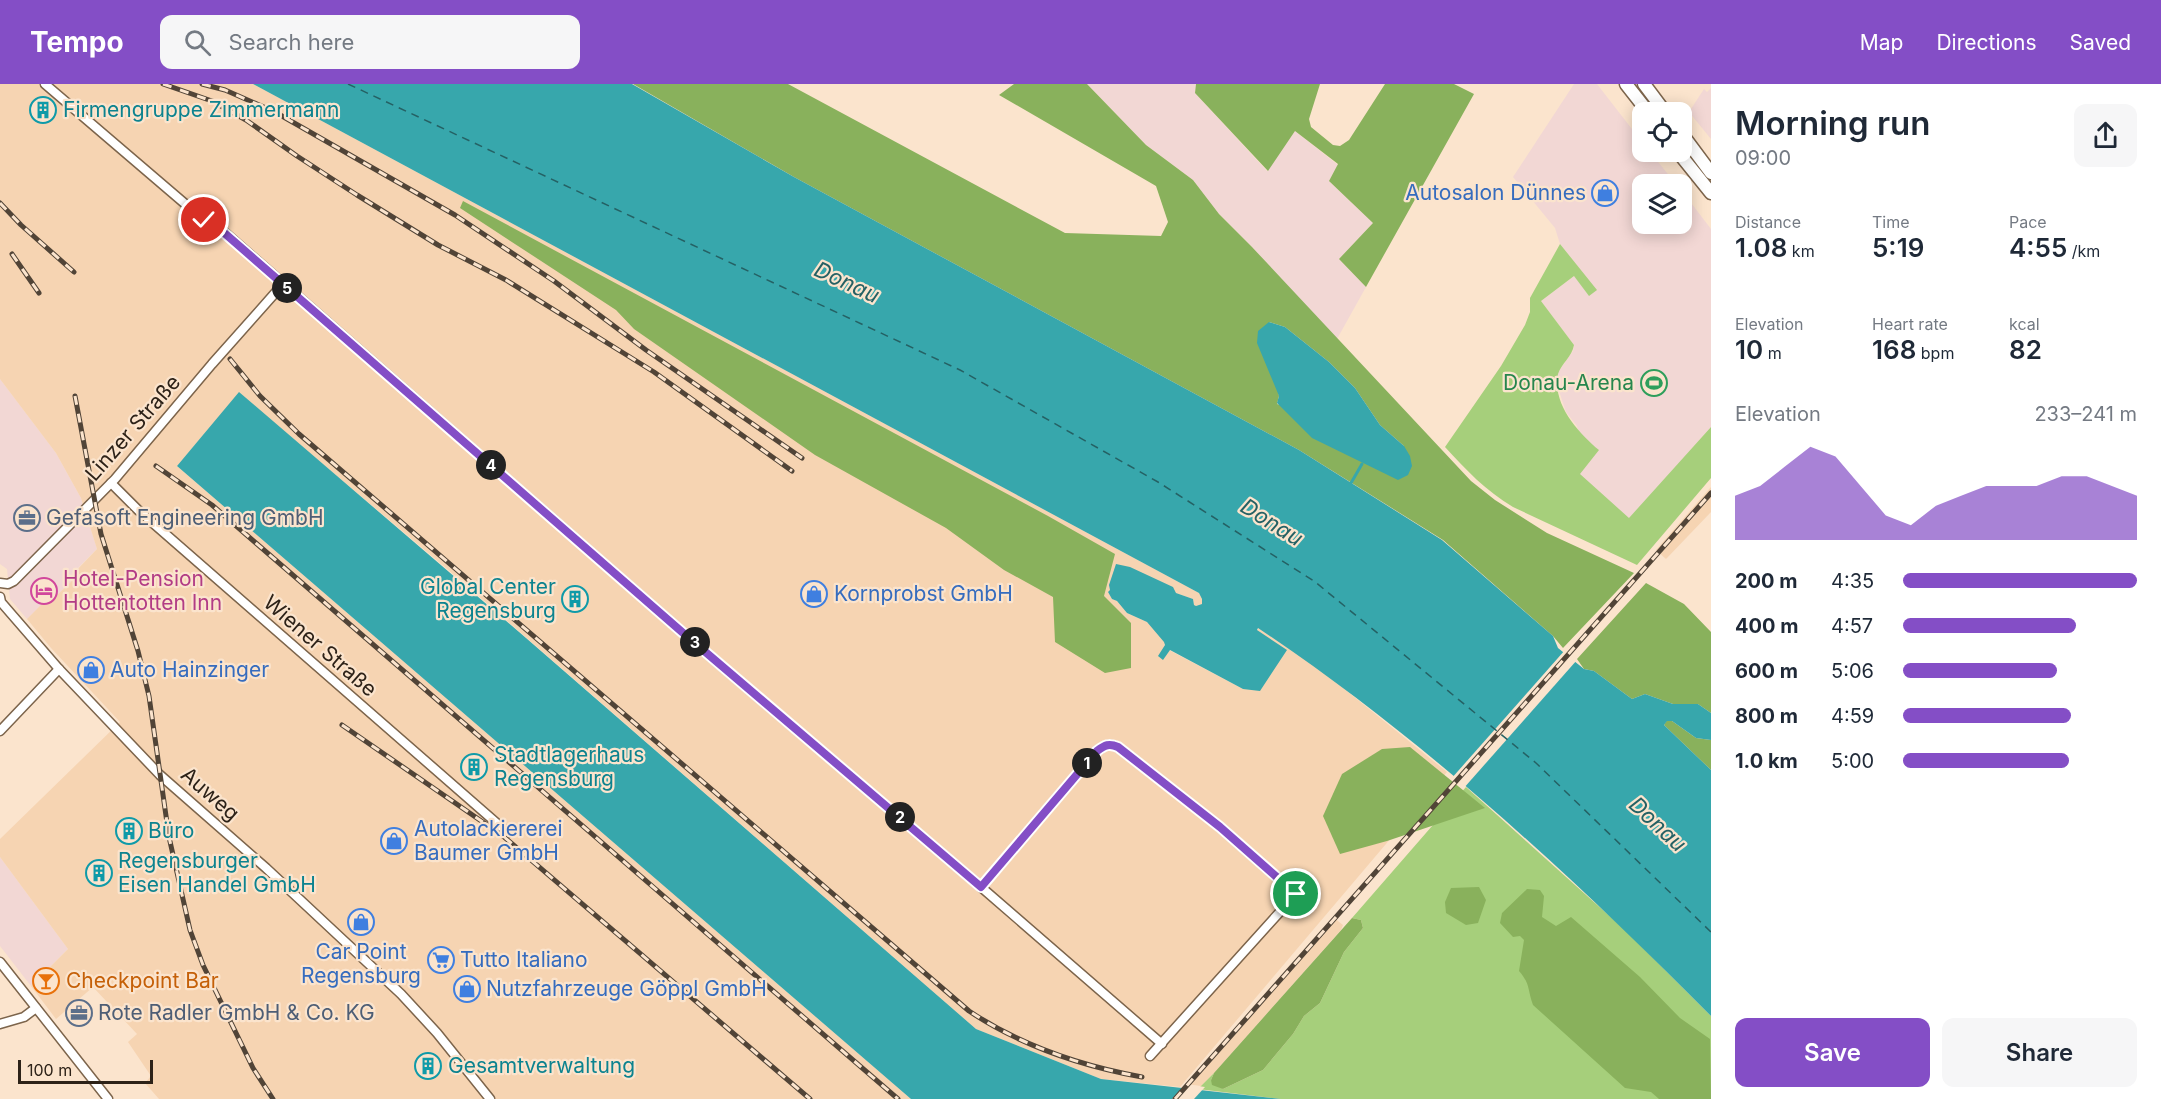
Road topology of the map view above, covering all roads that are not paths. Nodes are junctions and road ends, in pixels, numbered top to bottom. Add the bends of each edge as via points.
1 (45, 84) edge
2 (1626, 84) edge
3 (1644, 84) edge
4 (1640, 102) edge
5 (1658, 102) edge
6 (1692, 147) edge
7 (1686, 162) edge
8 (1711, 173) edge
9 (1711, 193) edge
10 (283, 284) junction
11 (111, 483) junction
12 (0, 586) edge
13 (0, 597) edge
14 (59, 669) junction
15 (0, 731) edge
16 (508, 833) dead end
17 (981, 887) junction
18 (0, 962) edge
19 (36, 1008) junction
20 (0, 1024) edge
21 (1162, 1044) junction
22 (1150, 1056) dead end
23 (108, 1099) edge
24 (490, 1099) edge

1 - 10 street
2 - 4 main road
3 - 5 main road
6 - 8 main road
7 - 9 main road
10 - 11 street, Linzer Straße
10 - 17 street
11 - 12 street, Linzer Straße via 14,582
11 - 16 street, Wiener Straße
13 - 14 street, Auweg
14 - 15 street
14 - 24 street, Auweg via 160,775 411,1004
17 - 21 street
17 - 21 street via 1097,751 1111,744 1220,827 1296,894
18 - 19 street
19 - 20 street via 24,1017
19 - 23 street
21 - 22 street

